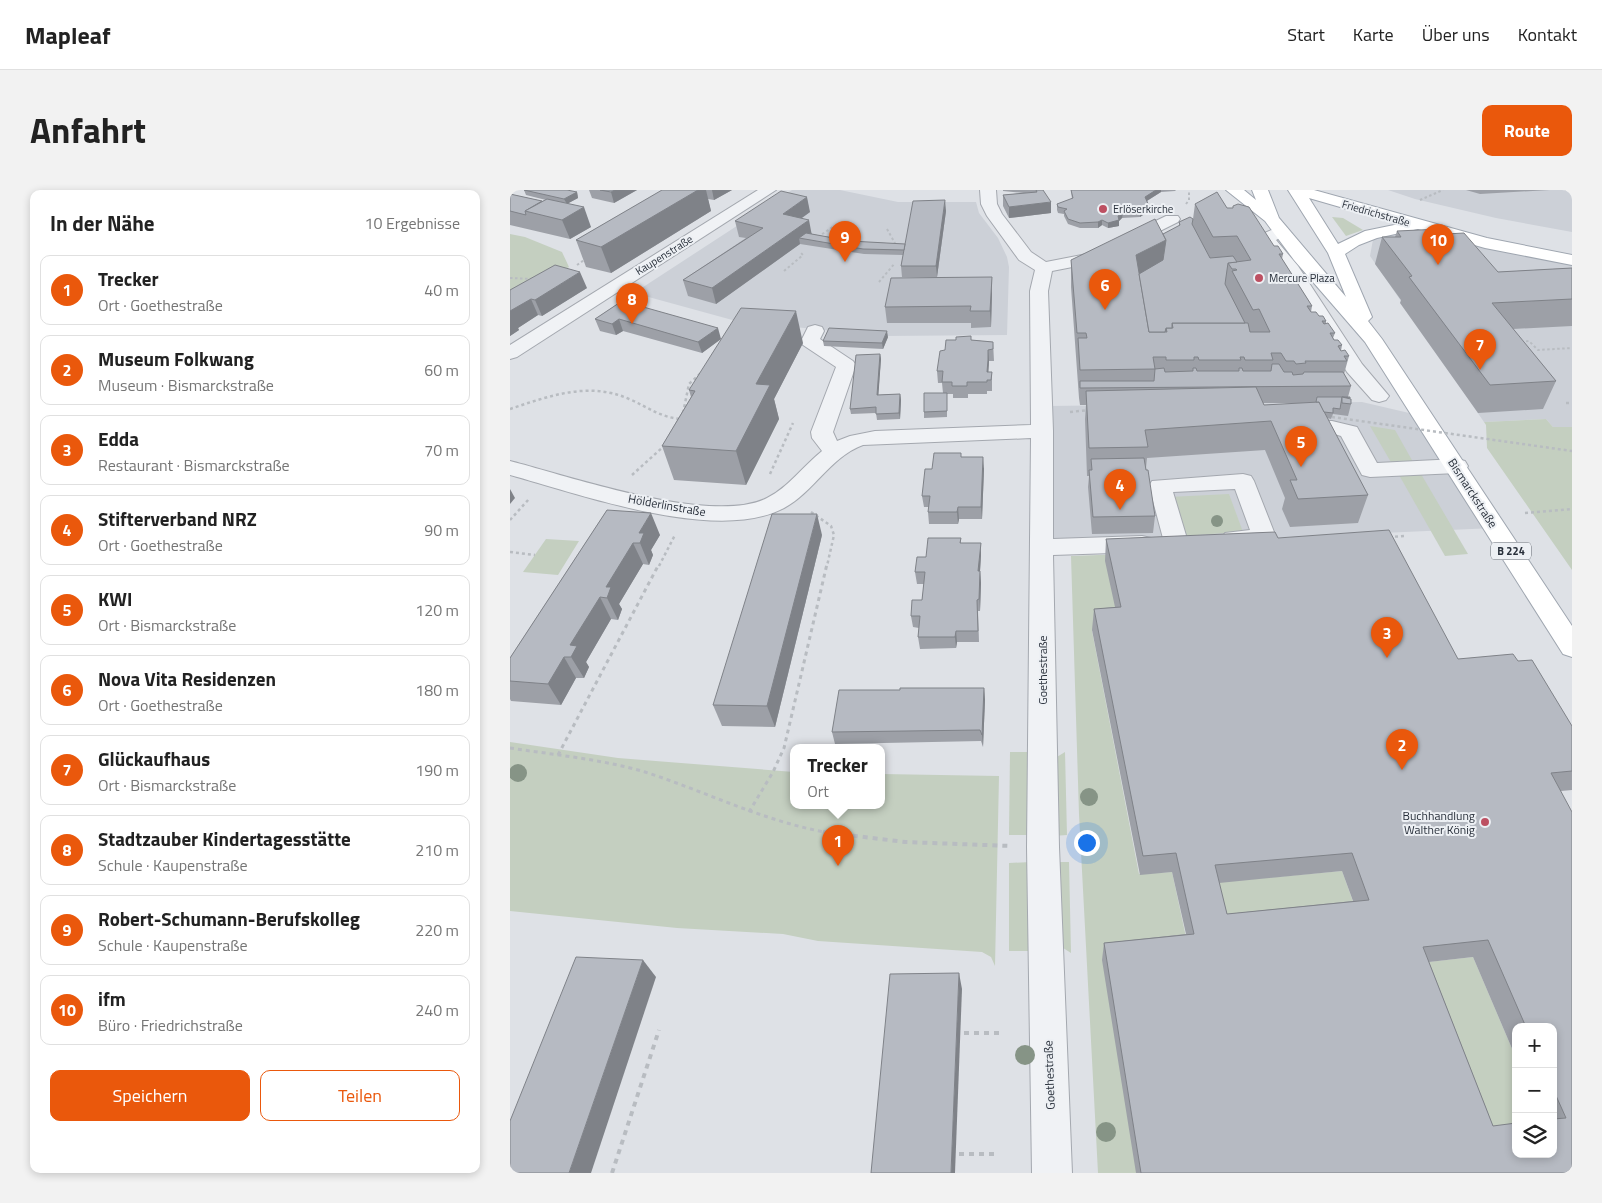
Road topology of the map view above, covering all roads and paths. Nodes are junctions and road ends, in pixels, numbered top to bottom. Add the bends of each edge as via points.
1 (768, 190) edge
2 (988, 190) edge
3 (1234, 190) edge
4 (1260, 190) edge
5 (1296, 190) edge
6 (1342, 190) edge
7 (1442, 190) edge
8 (1418, 201) dead end
9 (1451, 217) dead end
10 (1172, 219) dead end
11 (1276, 225) junction
12 (834, 226) dead end
13 (1421, 226) junction
14 (887, 228) dead end
15 (814, 240) edge
16 (898, 249) edge
17 (800, 252) edge
18 (1336, 253) junction
19 (594, 254) edge
20 (1572, 260) edge
21 (895, 262) dead end
22 (577, 264) dead end
23 (1044, 268) junction
24 (784, 271) dead end
25 (510, 278) edge
26 (537, 279) edge
27 (879, 282) dead end
28 (815, 331) dead end
29 (1373, 339) junction
30 (1520, 342) edge
31 (1572, 348) edge
32 (510, 353) edge
33 (705, 369) edge
34 (1379, 396) dead end
35 (1566, 403) dead end
36 (1572, 403) edge
37 (510, 409) edge
38 (1095, 410) edge
39 (1332, 417) edge
40 (1042, 421) junction
41 (1285, 432) edge
42 (665, 445) edge
43 (1572, 451) edge
44 (834, 452) junction
45 (1456, 466) junction
46 (510, 468) edge
47 (532, 495) dead end
48 (614, 496) junction
49 (1572, 509) edge
50 (811, 512) edge
51 (1525, 513) dead end
52 (510, 520) edge
53 (679, 528) dead end
54 (1405, 536) dead end
55 (1388, 537) edge
56 (1195, 541) edge
57 (1042, 547) junction
58 (510, 552) edge
59 (535, 555) dead end
60 (1572, 647) edge
61 (510, 748) edge
62 (558, 755) junction
63 (749, 812) junction
64 (1042, 847) junction
65 (659, 1030) dead end
66 (964, 1033) dead end
67 (999, 1033) dead end
68 (959, 1154) dead end
69 (997, 1154) dead end
70 (612, 1173) edge
71 (1052, 1173) edge

1 - 32 street, Kaupenstraße
2 - 23 street via 991,210 1000,224 1026,257
3 - 11 main road
4 - 11 main road, Bismarckstraße / B 224
5 - 13 main road, Friedrichstraße
5 - 18 main road, Bismarckstraße / B 224
6 - 9 main road, Friedrichstraße
7 - 8 path
10 - 23 street via 1092,258
11 - 29 main road, Bismarckstraße / B 224
11 - 34 street via 1266,238 1288,266 1354,368
12 - 15 path
13 - 18 main road via 1374,232
13 - 20 main road, Friedrichstraße
14 - 16 path
17 - 24 path via 803,255
18 - 29 main road, Bismarckstraße / B 224
19 - 22 path
21 - 27 path
23 - 40 street, Goethestraße via 1039,291
25 - 26 path
28 - 44 street via 810,341 846,365 822,432
29 - 45 main road, Bismarckstraße / B 224
30 - 31 path via 1530,341 1538,350
33 - 37 path via 688,384 684,419 659,416 624,396 594,390 559,393
35 - 36 path
38 - 40 path
39 - 43 path, bridge
40 - 44 street, Hölderlinstraße via 875,438 851,442
40 - 57 street, Goethestraße
41 - 45 street via 1282,426 1310,425 1350,432 1370,470
42 - 48 path via 639,467
44 - 48 street, Hölderlinstraße via 786,499 758,510 698,512
45 - 60 main road, Bismarckstraße / B 224
46 - 48 street, Hölderlinstraße
47 - 52 path
49 - 51 path
50 - 63 path via 831,526 834,535 784,748
53 - 62 path
54 - 55 path
56 - 57 street via 1114,539
57 - 64 street, Goethestraße
58 - 59 path
61 - 62 path
62 - 63 path via 646,772
63 - 64 path via 799,827 856,837 942,845
64 - 71 street, Goethestraße
65 - 70 path
66 - 67 path
68 - 69 path

